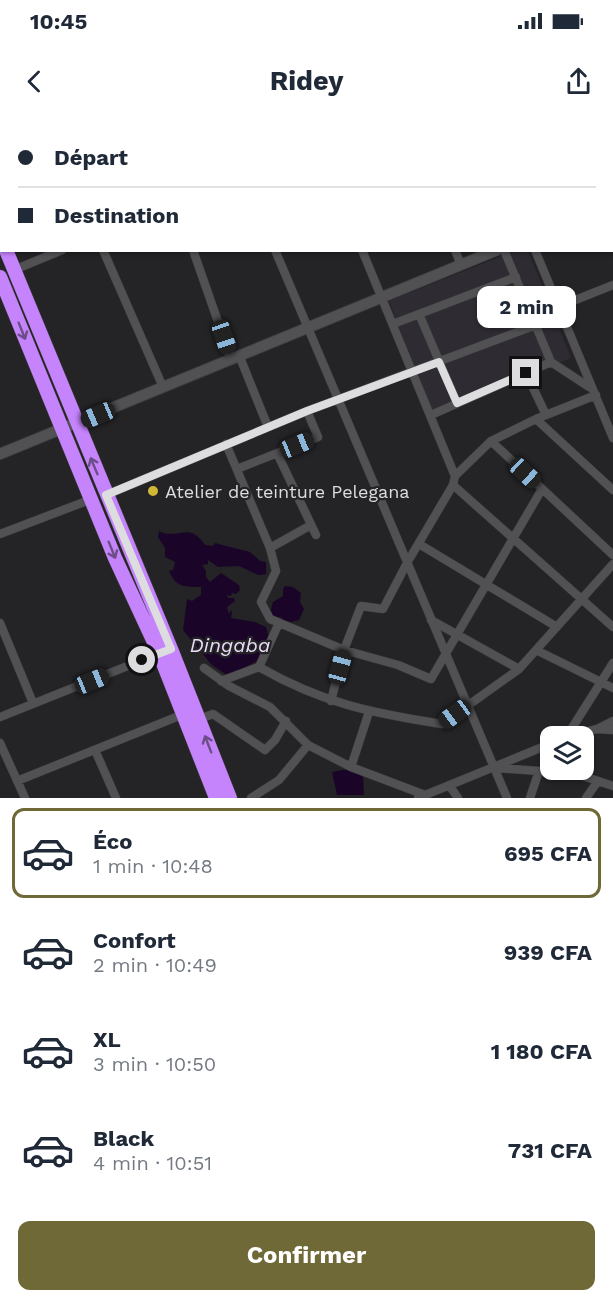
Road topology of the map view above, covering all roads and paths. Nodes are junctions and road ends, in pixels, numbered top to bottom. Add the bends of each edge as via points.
1 (7, 252) edge
2 (57, 252) edge
3 (104, 252) edge
4 (194, 252) edge
5 (276, 252) edge
6 (363, 252) edge
7 (456, 252) edge
8 (492, 252) edge
9 (505, 252) edge
10 (536, 252) edge
11 (461, 265) junction
12 (14, 270) junction
13 (0, 277) edge
14 (516, 277) junction
15 (613, 285) edge
16 (381, 297) junction
17 (558, 307) junction
18 (419, 314) junction
19 (393, 324) junction
20 (536, 325) junction
21 (308, 328) junction
22 (235, 357) junction
23 (439, 362) junction
24 (551, 362) junction
25 (413, 372) junction
26 (526, 373) junction
27 (163, 387) junction
28 (593, 391) junction
29 (338, 400) junction
30 (457, 403) junction
31 (307, 411) junction
32 (431, 415) junction
33 (546, 415) junction
34 (536, 419) junction
35 (76, 424) junction
36 (268, 428) junction
37 (62, 429) junction
38 (613, 438) edge
39 (490, 441) junction
40 (226, 444) junction
41 (277, 453) junction
42 (0, 454) edge
43 (237, 469) junction
44 (455, 476) junction
45 (453, 485) junction
46 (542, 489) junction
47 (613, 490) edge
48 (106, 495) junction
49 (92, 499) junction
50 (311, 525) junction
51 (0, 534) edge
52 (316, 535) dead end
53 (513, 538) junction
54 (419, 544) junction
55 (270, 548) junction
56 (613, 555) edge
57 (407, 563) junction
58 (613, 564) edge
59 (487, 584) junction
60 (581, 599) junction
61 (431, 620) junction
62 (279, 623) junction
63 (1, 626) edge
64 (557, 627) junction
65 (613, 627) edge
66 (457, 634) junction
67 (344, 650) junction
68 (536, 650) junction
69 (165, 651) junction
70 (446, 654) junction
71 (613, 663) edge
72 (259, 667) junction
73 (204, 668) dead end
74 (519, 669) junction
75 (221, 681) junction
76 (600, 682) junction
77 (613, 688) edge
78 (331, 700) junction
79 (33, 703) junction
80 (468, 705) junction
81 (369, 712) junction
82 (184, 714) junction
83 (0, 717) edge
84 (199, 719) junction
85 (286, 721) junction
86 (613, 721) edge
87 (573, 726) edge
88 (597, 729) junction
89 (594, 730) edge
90 (613, 730) edge
91 (0, 743) edge
92 (308, 745) junction
93 (540, 748) edge
94 (95, 750) junction
95 (351, 767) junction
96 (494, 768) junction
97 (539, 771) joint
98 (594, 780) edge
99 (17, 781) junction
100 (598, 781) junction
101 (449, 785) junction
102 (613, 786) edge
103 (422, 796) edge
104 (25, 798) edge
105 (117, 798) edge
106 (216, 798) edge
107 (230, 798) edge
108 (251, 798) edge
109 (458, 798) edge
110 (507, 798) edge
111 (530, 798) edge
112 (586, 798) edge

1 - 12 highway
2 - 12 street
3 - 27 street
4 - 22 street
5 - 21 street
6 - 16 street
7 - 11 street
8 - 11 street
9 - 14 street
10 - 17 street
11 - 16 street
12 - 35 highway
13 -> 37 highway
14 - 18 street
14 - 20 street
15 - 17 street
16 - 19 street
16 - 21 street
17 - 28 street
18 - 19 street
18 - 23 street
19 - 25 street
20 - 23 street
20 - 24 street
21 - 22 street
21 - 29 street
22 - 27 street
22 - 36 street
23 - 25 street
23 - 30 street
24 - 26 street
24 - 28 street
25 - 29 street
25 - 32 street
26 - 30 street
26 - 33 street
27 - 35 street
28 - 33 street
28 - 38 street
29 - 31 street
29 - 57 street
30 - 32 street
31 - 36 street
31 - 41 street via 318,437
32 - 44 street
33 - 34 street
34 - 39 street
34 - 47 street
35 - 37 street
48 -> 35 highway
36 - 40 street
37 - 42 street
37 - 49 highway
39 - 44 street
39 - 46 street
40 - 43 street
40 - 48 street
41 - 43 street
41 - 50 street
43 - 55 street
44 - 45 street
45 - 53 street
45 - 54 street
46 - 53 street
46 - 56 street
48 - 69 highway
49 - 51 street
49 -> 69 highway via 115,558
50 - 52 street
50 - 55 street
53 - 59 street
53 - 60 street
54 - 57 street
54 - 59 street
55 - 62 street via 276,571 261,602 270,619
57 - 61 street
57 - 67 street via 383,609 361,606
58 - 60 street
59 - 64 street
59 - 66 street
60 - 64 street
60 - 65 street
61 - 66 street
61 - 70 street
62 - 67 street
62 - 72 street
63 - 79 street
64 - 68 street
66 - 70 street
66 - 74 street
67 - 70 street via 398,665 431,680
67 - 78 street
68 - 74 street
68 - 76 street
69 - 79 street
69 - 82 highway
69 - 84 highway
70 - 80 street
71 - 76 street
72 - 75 street
72 - 78 street via 293,687
73 - 75 street
74 - 80 street
75 - 85 street via 270,707
76 - 77 street
76 - 87 street
78 - 81 street
79 - 83 street
80 - 81 street via 442,724
80 - 96 street
81 - 95 street
82 - 94 street
82 - 106 highway
84 - 85 street via 213,714 265,750
107 -> 84 highway
85 - 92 street
86 - 88 street
88 - 89 street
88 - 90 street
91 - 99 street
92 - 95 street
92 - 108 street via 279,780
93 - 96 street
94 - 99 street
94 - 105 street
95 - 103 street
96 - 97 street
96 - 101 street
96 - 110 street
97 - 111 street
98 - 100 street
99 - 104 street
100 - 102 street
100 - 112 street
101 - 103 street
101 - 109 street

